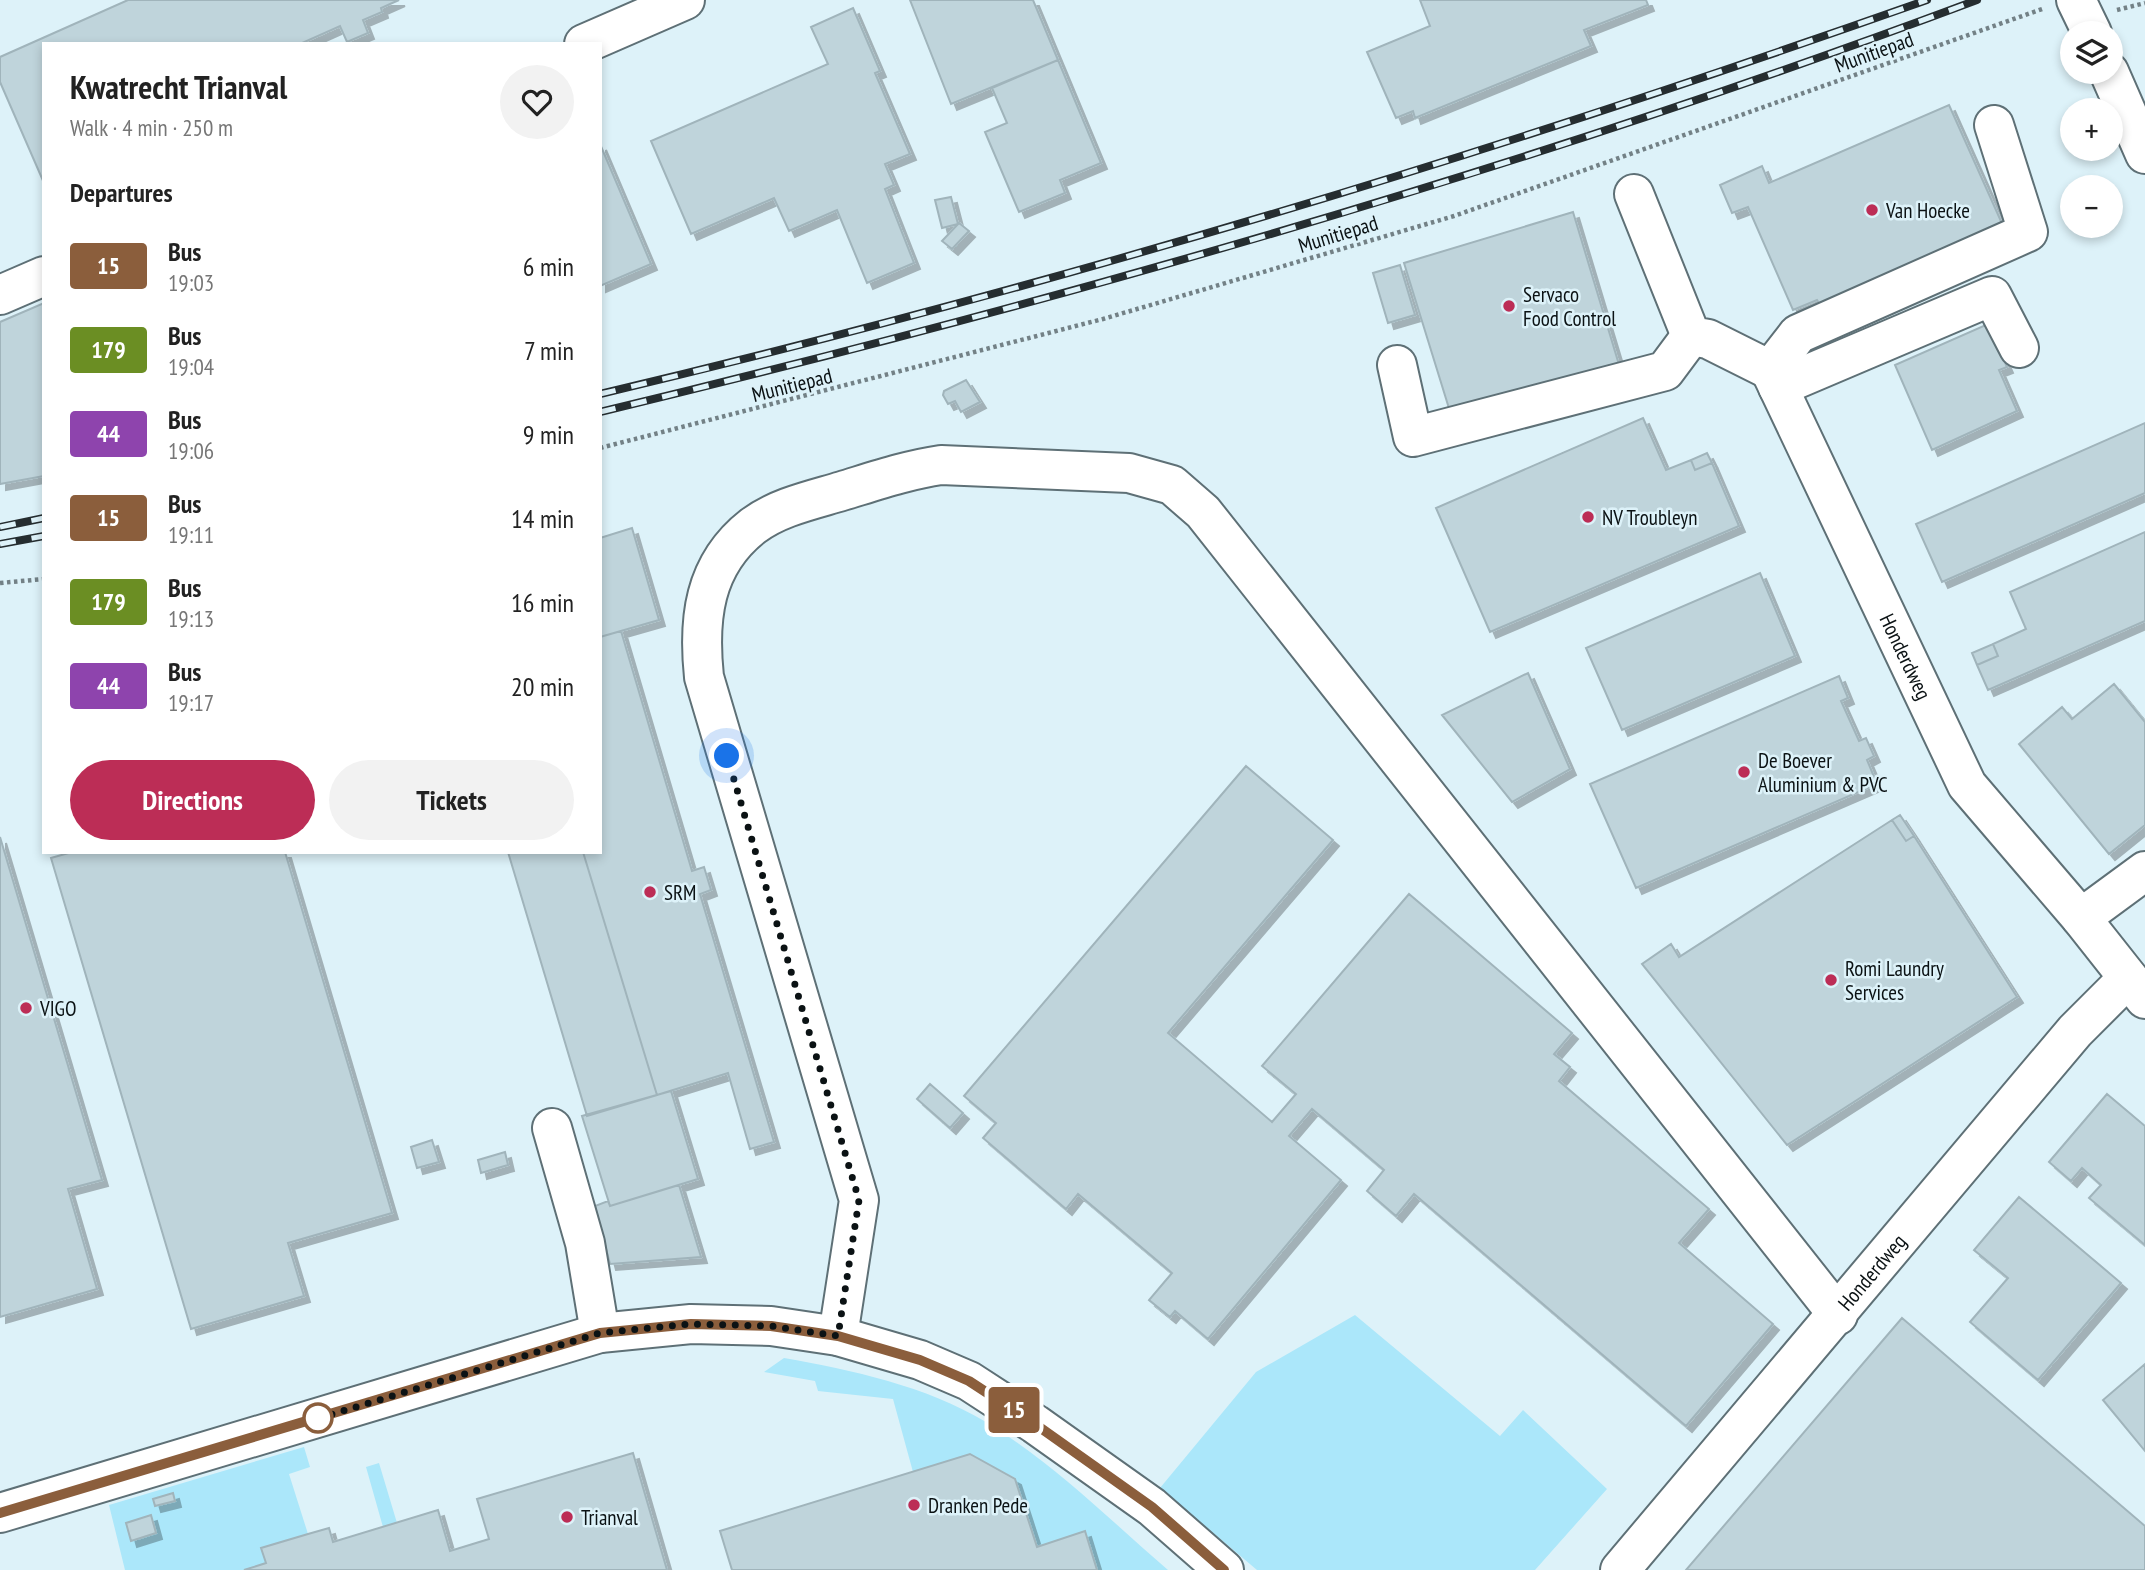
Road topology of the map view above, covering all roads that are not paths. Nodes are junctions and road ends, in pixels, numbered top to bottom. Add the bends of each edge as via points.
1 (685, 0) edge
2 (2066, 2) edge
3 (2082, 21) edge
4 (589, 42) edge
5 (2114, 84) edge
6 (1994, 125) dead end
7 (2145, 154) edge
8 (1634, 194) dead end
9 (42, 277) edge
10 (0, 295) edge
11 (1691, 337) junction
12 (2019, 348) dead end
13 (1396, 365) dead end
14 (1774, 379) junction
15 (2145, 871) edge
16 (2081, 918) junction
17 (2136, 988) edge
18 (552, 1128) dead end
19 (1838, 1315) junction
20 (600, 1333) junction
21 (838, 1336) junction
22 (0, 1513) edge
23 (1224, 1570) edge
24 (1620, 1570) edge

1 - 4 street
2 - 3 street
5 - 7 street
6 - 14 street via 2028,232 1798,334
8 - 11 street
9 - 10 street
11 - 13 street via 1665,371 1413,437
11 - 14 street via 1707,339
12 - 14 street via 1992,296
14 - 16 street, Honderdweg via 1967,785
15 - 16 street
16 - 17 street, Honderdweg
17 - 19 street, Honderdweg via 2076,1031
18 - 20 street via 585,1243
19 - 21 street via 1203,512 1172,485 1129,473 941,465 913,469 787,508 752,527 725,558 704,598 699,637 704,677 859,1200
19 - 24 street, Honderdweg
20 - 21 street via 691,1324 771,1326
20 - 22 street
21 - 23 street via 920,1360 969,1381 1152,1507

